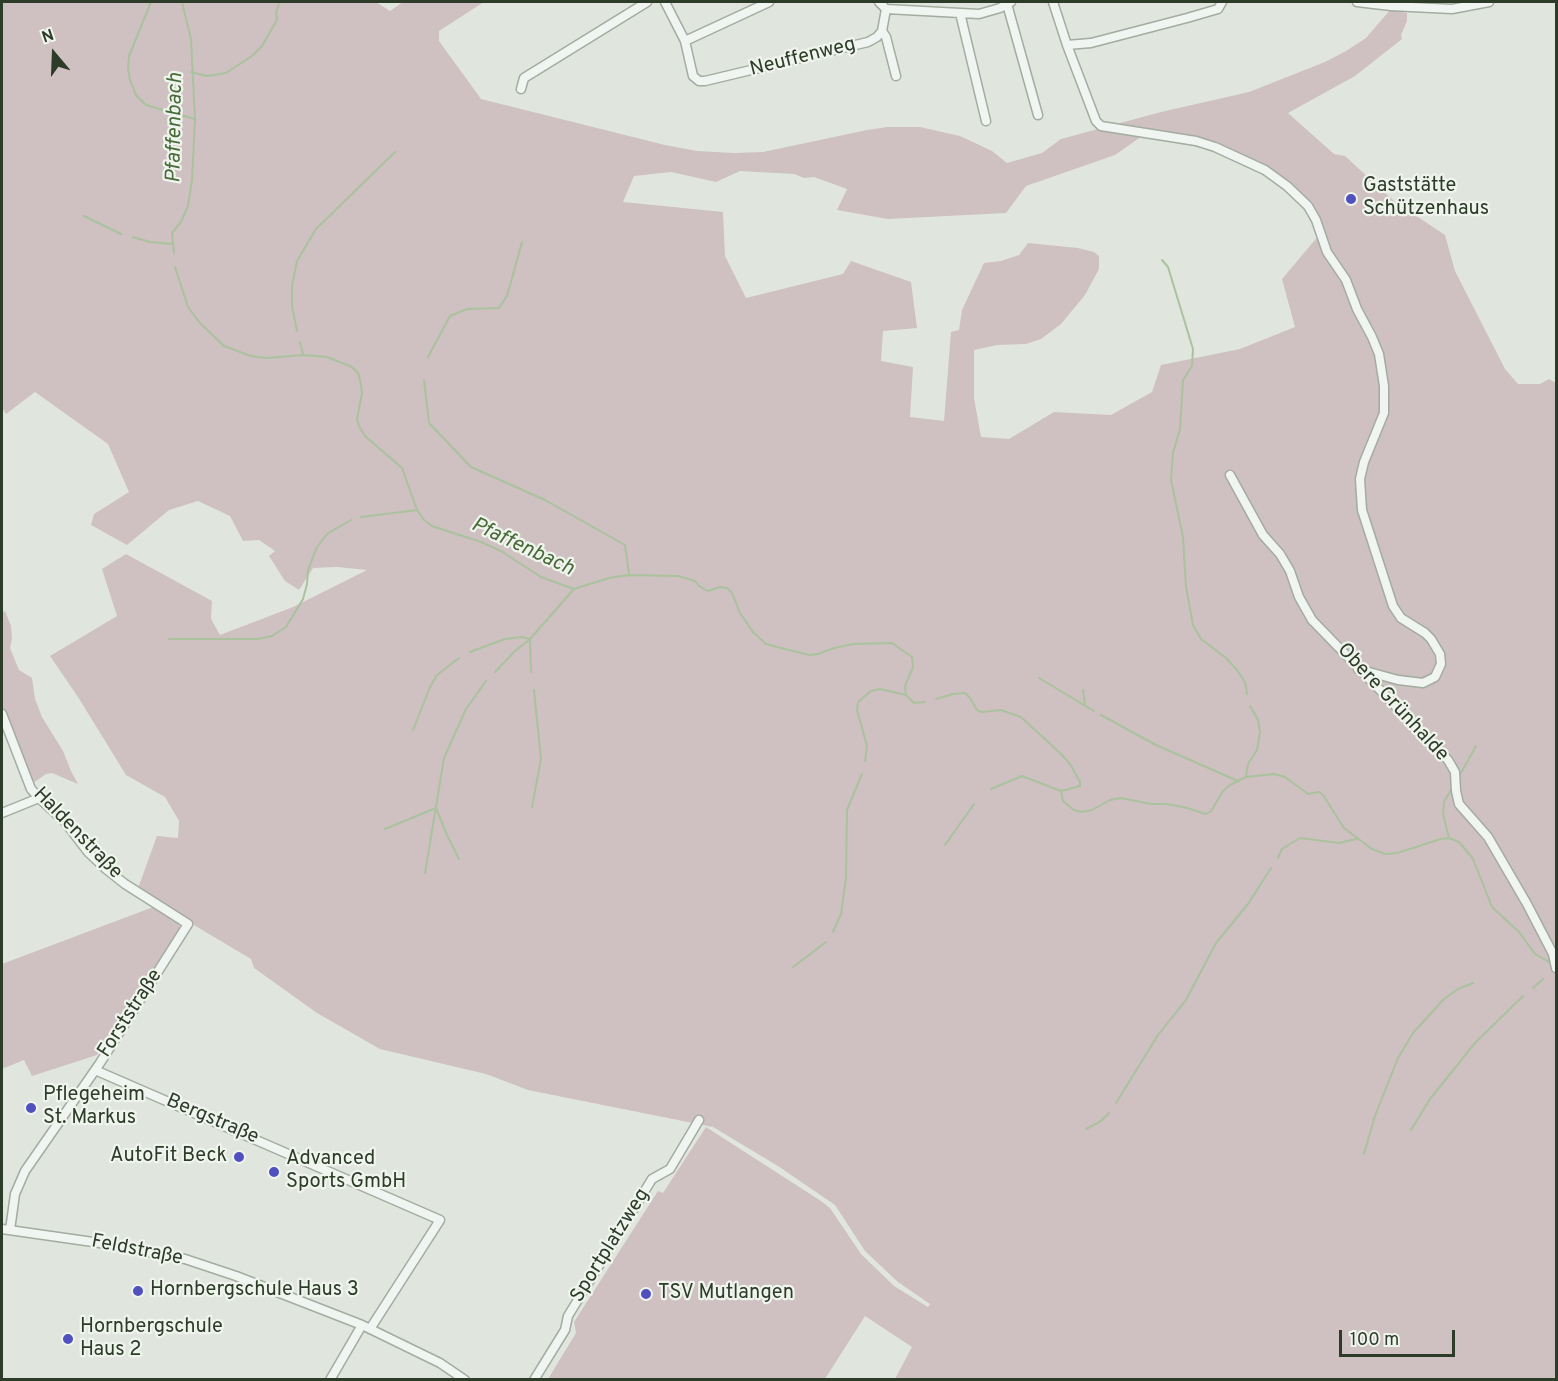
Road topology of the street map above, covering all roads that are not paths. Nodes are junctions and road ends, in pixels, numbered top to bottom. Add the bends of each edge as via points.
1 (647, 2) edge
2 (665, 2) edge
3 (769, 2) edge
4 (1053, 2) edge
5 (1222, 2) edge
6 (1357, 2) edge
7 (1489, 2) edge
8 (1009, 3) edge
9 (883, 5) edge
10 (960, 13) junction
11 (882, 31) junction
12 (685, 41) junction
13 (1066, 45) junction
14 (896, 76) dead end
15 (521, 89) dead end
16 (1038, 115) dead end
17 (987, 121) dead end
18 (1230, 475) dead end
19 (1358, 669) junction
20 (2, 714) edge
21 (39, 798) junction
22 (2, 813) edge
23 (188, 924) joint
24 (1557, 968) edge
25 (95, 1070) junction
26 (699, 1120) dead end
27 (6, 1229) edge
28 (366, 1327) junction
29 (330, 1380) edge
30 (465, 1380) edge
31 (534, 1380) edge

1 - 15 street via 524,78
2 - 12 street
3 - 12 street
4 - 13 street
5 - 13 street via 1218,9 1187,18 1091,43
6 - 7 street via 1452,9
8 - 10 street via 979,14
8 - 16 street
9 - 10 street
9 - 11 street, Neuffenweg
10 - 17 street
11 - 12 street, Neuffenweg via 868,42 699,81 692,74
11 - 14 street
13 - 19 street via 1101,126 1196,141 1265,170 1308,206 1327,252 1346,280 1379,354 1383,386 1384,413 1360,479 1362,510 1393,606 1401,618 1431,639 1441,664 1435,677 1424,683
18 - 19 street, Obere Grünhalde via 1263,535 1290,571 1312,620
19 - 24 street, Obere Grünhalde via 1448,760 1455,772 1459,804 1488,837 1527,904
20 - 21 street, Haldenstraße via 31,789
21 - 22 street
21 - 23 street, Haldenstraße via 106,869
23 - 25 street, Forststraße
25 - 27 street, Forststraße via 25,1171
25 - 28 street, Bergstraße via 440,1220
26 - 31 street, Sportplatzweg via 670,1168 652,1179 568,1316 565,1330
27 - 28 street, Feldstraße via 185,1259
28 - 29 street
28 - 30 street, Feldstraße via 440,1363

